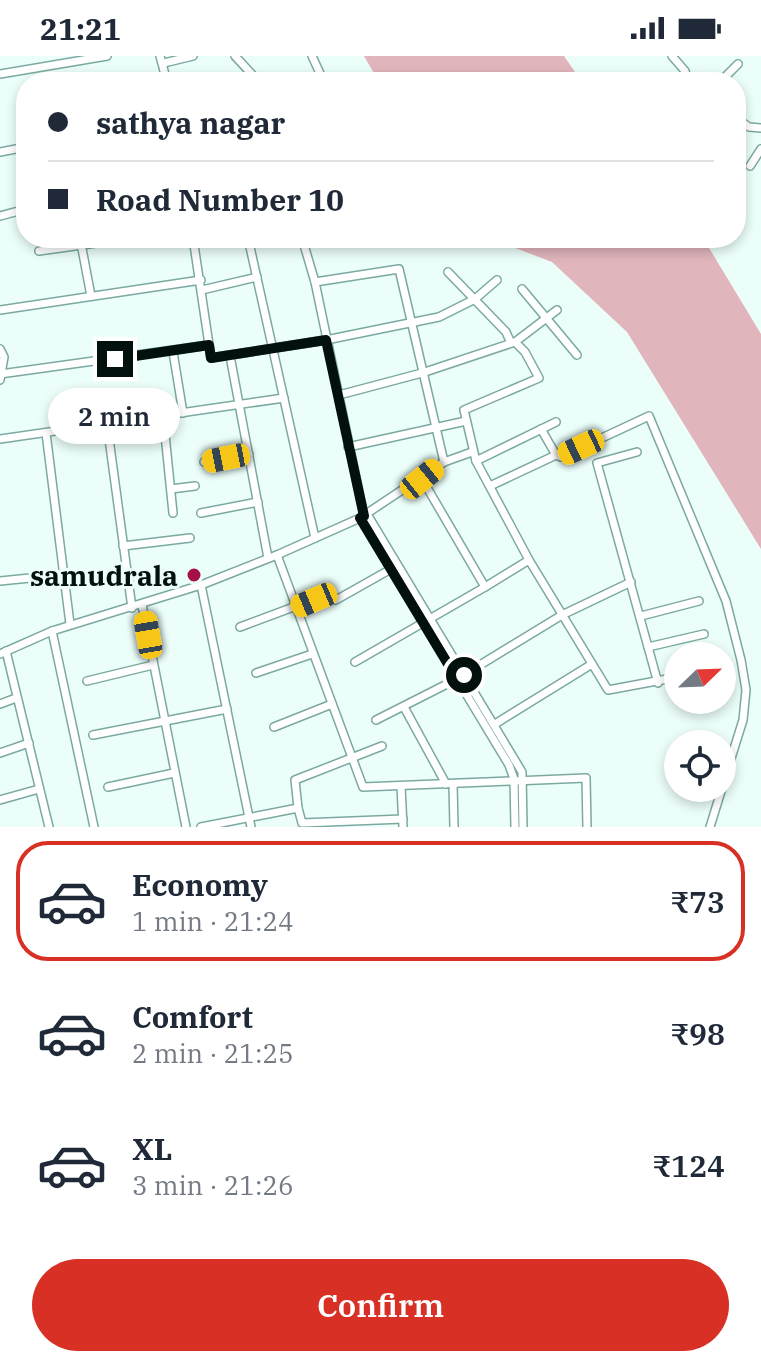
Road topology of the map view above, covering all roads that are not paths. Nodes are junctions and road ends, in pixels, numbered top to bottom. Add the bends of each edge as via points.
1 (107, 56) edge
2 (193, 56) edge
3 (235, 56) edge
4 (672, 56) edge
5 (162, 60) edge
6 (738, 64) dead end
7 (249, 72) edge
8 (685, 72) edge
9 (730, 72) edge
10 (0, 74) edge
11 (761, 149) edge
12 (750, 166) dead end
13 (53, 248) edge
14 (82, 248) edge
15 (195, 248) edge
16 (250, 248) edge
17 (305, 248) edge
18 (39, 251) dead end
19 (448, 272) dead end
20 (257, 277) junction
21 (201, 280) junction
22 (497, 280) dead end
23 (315, 282) junction
24 (522, 289) dead end
25 (202, 290) junction
26 (91, 296) junction
27 (475, 299) junction
28 (0, 310) edge
29 (557, 310) dead end
30 (547, 318) junction
31 (411, 322) junction
32 (326, 340) junction
33 (512, 341) junction
34 (209, 345) junction
35 (0, 349) edge
36 (274, 349) junction
37 (173, 352) junction
38 (577, 355) dead end
39 (230, 356) junction
40 (0, 367) edge
41 (422, 373) junction
42 (0, 374) edge
43 (0, 380) edge
44 (339, 395) junction
45 (284, 398) junction
46 (239, 405) junction
47 (183, 413) junction
48 (163, 415) junction
49 (466, 421) junction
50 (556, 422) dead end
51 (107, 424) junction
52 (435, 429) junction
53 (541, 429) junction
54 (46, 433) junction
55 (0, 439) edge
56 (348, 447) junction
57 (472, 452) junction
58 (637, 452) dead end
59 (249, 454) junction
60 (556, 455) junction
61 (476, 461) junction
62 (204, 462) dead end
63 (444, 462) junction
64 (422, 479) junction
65 (195, 486) dead end
66 (490, 486) junction
67 (171, 489) junction
68 (258, 502) junction
69 (173, 513) dead end
70 (201, 513) dead end
71 (363, 516) junction
72 (190, 538) dead end
73 (315, 538) junction
74 (123, 546) junction
75 (277, 555) junction
76 (268, 558) junction
77 (529, 560) junction
78 (391, 569) junction
79 (30, 578) dead end
80 (0, 581) edge
81 (631, 582) junction
82 (201, 585) junction
83 (485, 587) junction
84 (699, 601) dead end
85 (142, 605) junction
86 (132, 608) junction
87 (297, 608) junction
88 (562, 615) junction
89 (641, 616) junction
90 (427, 621) junction
91 (70, 624) junction
92 (240, 627) dead end
93 (52, 631) junction
94 (704, 634) dead end
95 (648, 647) junction
96 (3, 652) edge
97 (312, 654) junction
98 (355, 662) dead end
99 (592, 664) junction
100 (153, 665) junction
101 (655, 672) junction
102 (256, 673) dead end
103 (461, 677) junction
104 (87, 681) dead end
105 (664, 681) edge
106 (642, 683) junction
107 (658, 683) junction
108 (16, 698) junction
109 (0, 704) edge
110 (332, 704) junction
111 (404, 707) junction
112 (227, 709) junction
113 (163, 720) junction
114 (376, 720) dead end
115 (495, 724) junction
116 (274, 727) dead end
117 (93, 735) dead end
118 (736, 742) edge
119 (29, 743) junction
120 (382, 746) dead end
121 (0, 753) edge
122 (352, 758) junction
123 (174, 773) junction
124 (518, 780) junction
125 (450, 784) junction
126 (401, 786) junction
127 (108, 787) dead end
128 (39, 789) junction
129 (0, 800) edge
130 (718, 802) edge
131 (298, 808) junction
132 (249, 816) junction
133 (403, 823) edge
134 (49, 827) edge
135 (94, 827) edge
136 (186, 827) edge
137 (201, 827) edge
138 (251, 827) edge
139 (454, 827) edge
140 (515, 827) edge
141 (523, 827) edge
142 (587, 827) edge
143 (710, 827) edge

1 - 10 street
2 - 5 street
3 - 7 street
4 - 8 street
6 - 9 street
11 - 12 street
13 - 18 street
14 - 26 street
15 - 21 street
16 - 20 street
17 - 23 street
19 - 27 street
20 - 25 street
20 - 36 street
21 - 25 street
21 - 26 street
22 - 27 street
23 - 31 street via 397,268
23 - 32 street
24 - 30 street
25 - 34 street
26 - 28 street
27 - 31 street via 439,317
27 - 33 street
29 - 30 street
30 - 33 street
30 - 38 street
31 - 32 street
31 - 41 street
32 - 36 street
32 - 44 street
33 - 41 street
33 - 49 street via 525,352 539,378 464,410
34 - 37 street
34 - 39 street via 211,358
35 - 40 street
36 - 39 street
36 - 45 street
37 - 42 street
37 - 47 street
39 - 46 street
40 - 42 street
41 - 44 street
41 - 52 street
42 - 43 street
44 - 56 street
45 - 46 street
45 - 73 street
46 - 47 street
46 - 59 street
47 - 48 street
48 - 51 street
48 - 67 street
49 - 52 street
49 - 57 street
50 - 53 street
51 - 54 street
51 - 74 street
52 - 56 street
52 - 63 street
53 - 60 street
53 - 61 street
54 - 55 street
54 - 91 street
56 - 71 street
57 - 61 street
57 - 63 street
58 - 81 street via 597,463
59 - 62 street
59 - 68 street
60 - 66 street
60 - 118 street via 649,416 726,601 746,690
61 - 66 street
63 - 64 street
64 - 71 street
64 - 83 street
65 - 67 street
66 - 77 street
67 - 69 street
68 - 70 street
68 - 76 street
71 - 73 street
71 - 78 street
71 - 90 street
72 - 74 street
73 - 75 street
74 - 86 street
75 - 76 street
75 - 87 street
76 - 82 street
77 - 83 street
77 - 88 street
78 - 87 street via 336,600 331,593
78 - 90 street
79 - 80 street
81 - 88 street
81 - 89 street
82 - 85 street
82 - 112 street
83 - 90 street
84 - 89 street
85 - 86 street
85 - 100 street
86 - 91 street
87 - 92 street
87 - 97 street
88 - 99 street
88 - 103 street
89 - 95 street
90 - 98 street
90 - 103 street
91 - 93 street
93 - 96 street
93 - 135 street
94 - 95 street
95 - 101 street
96 - 108 street
97 - 102 street
97 - 110 street
99 - 106 street via 608,690
99 - 115 street
100 - 104 street
100 - 113 street
101 - 106 street
101 - 107 street
103 - 111 street
103 - 115 street
103 - 124 street
105 - 107 street
106 - 107 street
108 - 109 street
108 - 119 street
110 - 116 street
110 - 122 street
111 - 114 street
111 - 125 street
112 - 113 street
112 - 132 street
113 - 117 street
113 - 123 street
115 - 124 street via 522,772
119 - 121 street
119 - 128 street
120 - 122 street
122 - 126 street via 363,787
122 - 131 street via 295,780
123 - 127 street
123 - 136 street
124 - 125 street
124 - 140 street
124 - 141 street
124 - 142 street via 586,778
125 - 126 street
125 - 139 street
126 - 133 street
128 - 129 street
128 - 134 street
130 - 143 street
131 - 132 street
131 - 133 street via 302,823
132 - 137 street
132 - 138 street

